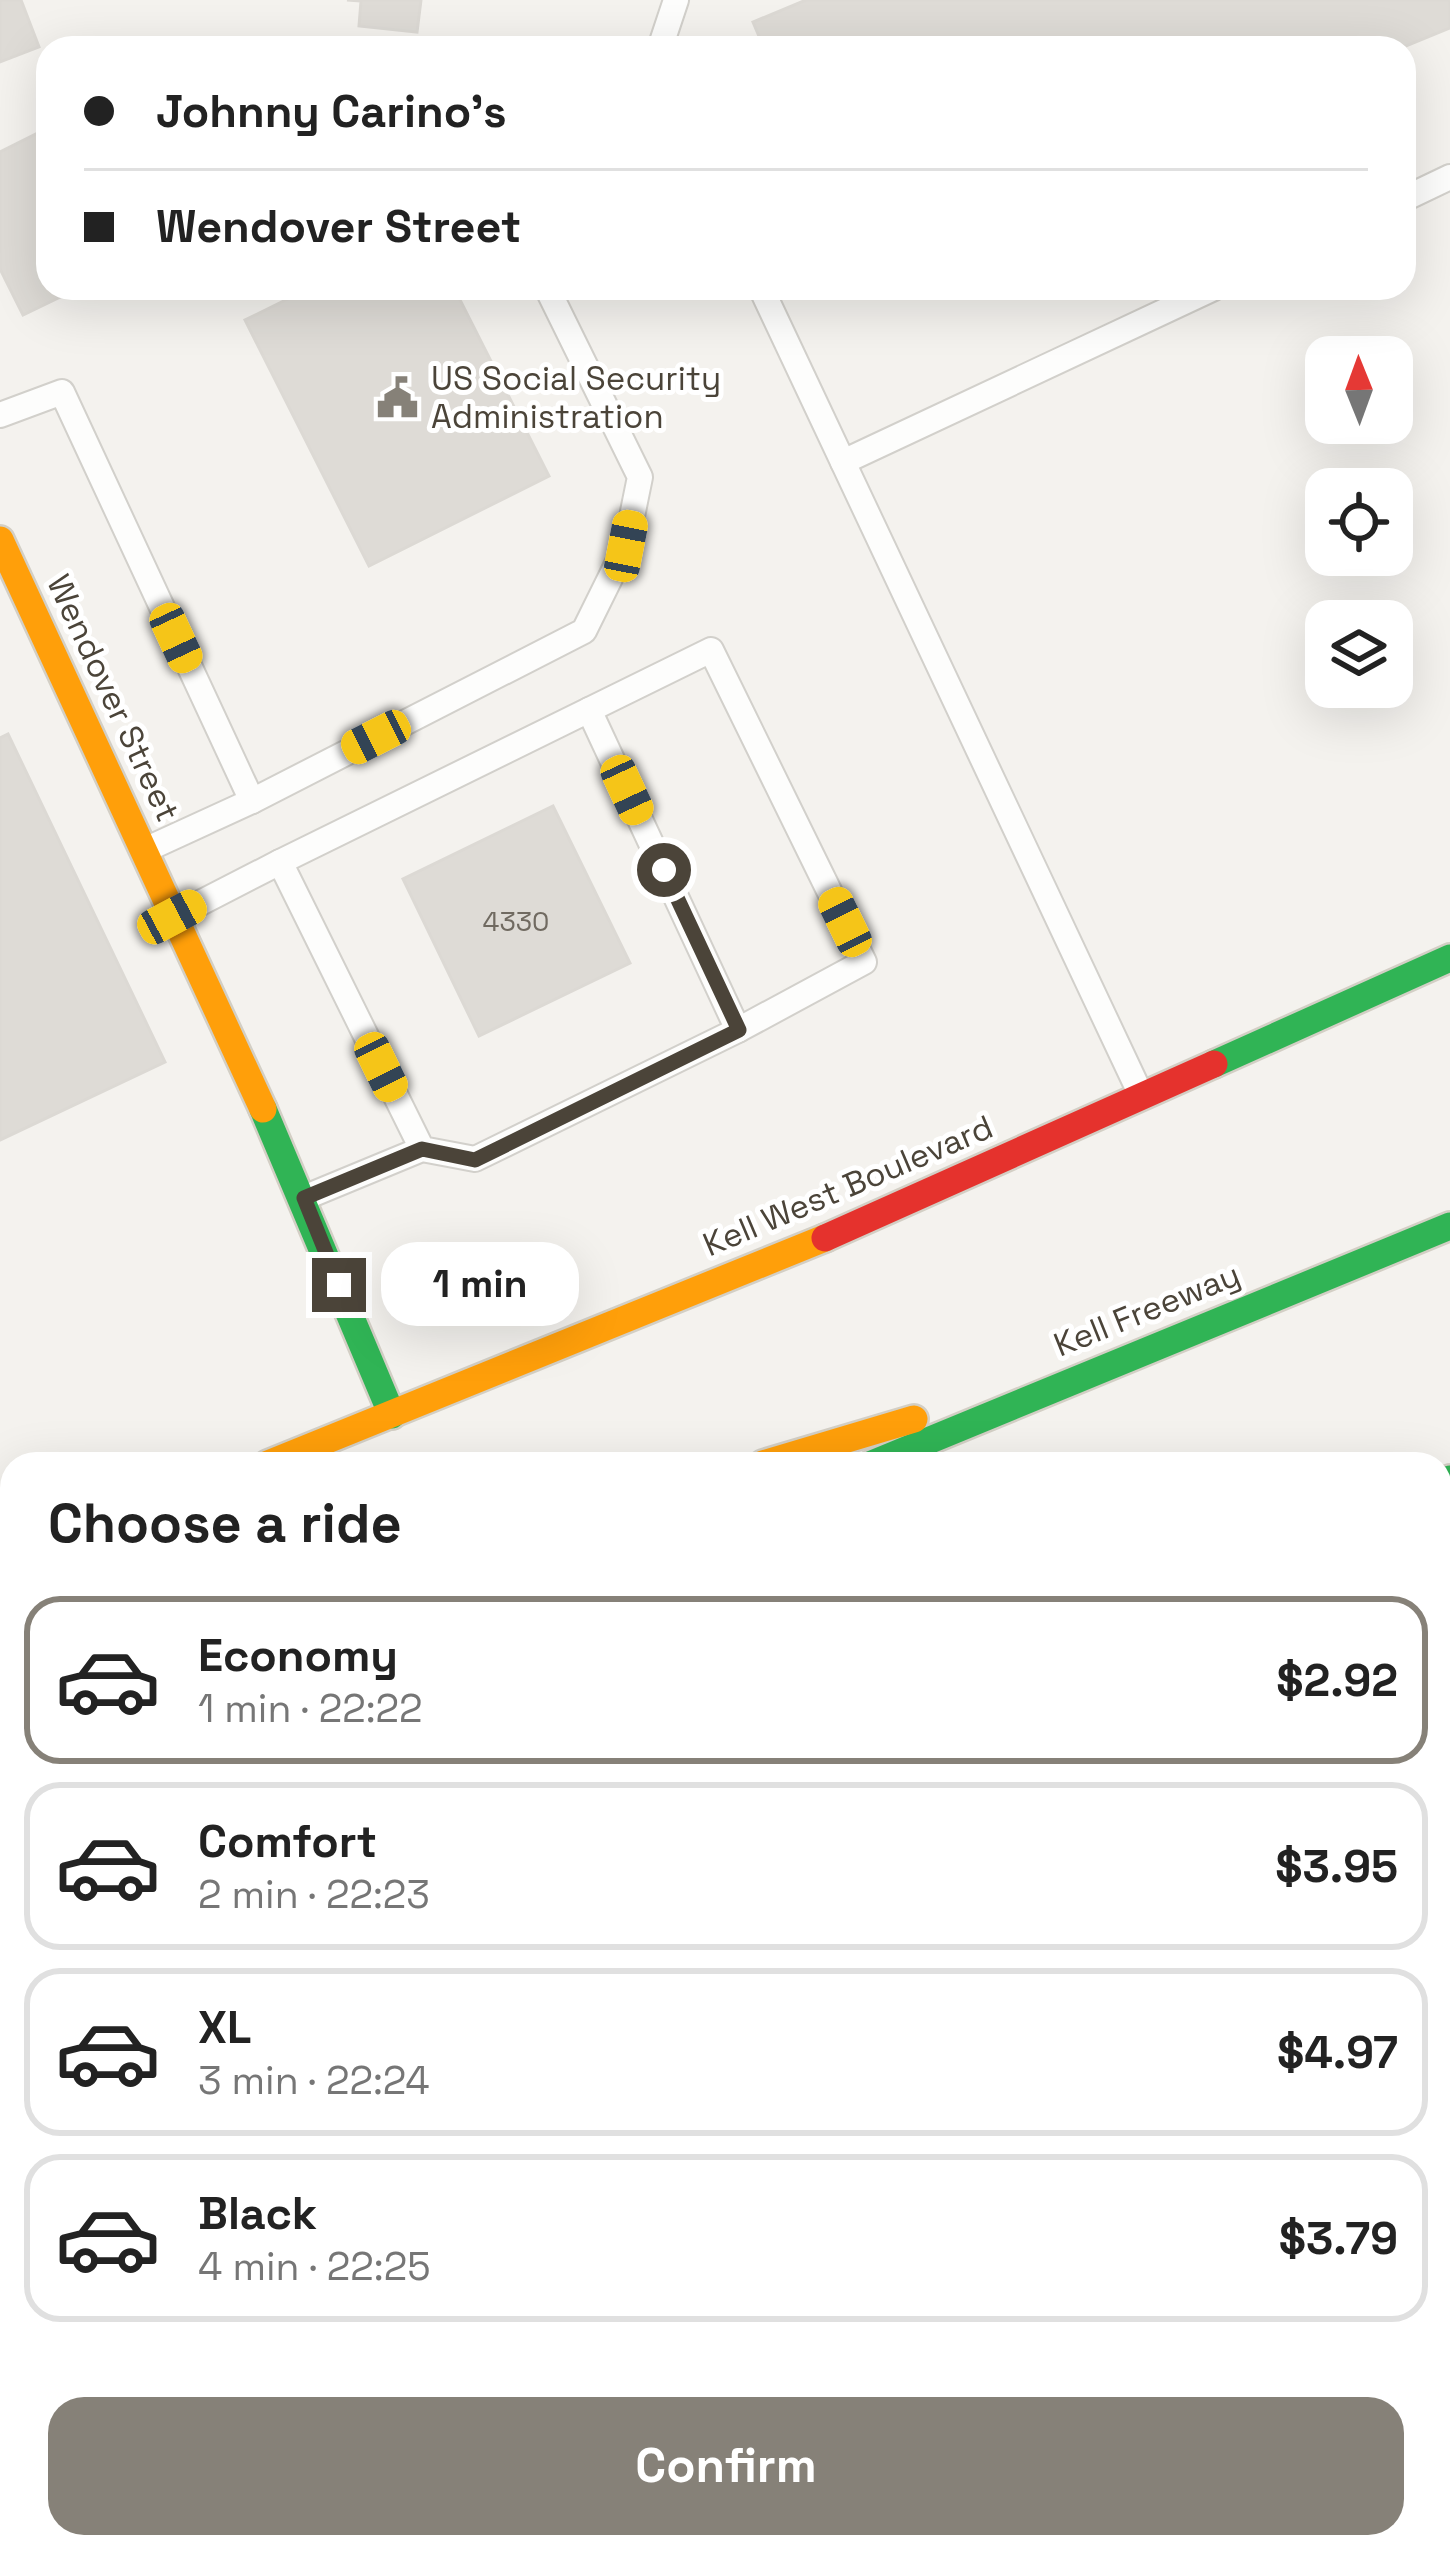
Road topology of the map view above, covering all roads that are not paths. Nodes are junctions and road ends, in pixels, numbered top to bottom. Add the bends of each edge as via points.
1 (676, 0) edge
2 (664, 36) edge
3 (1450, 177) edge
4 (1416, 193) edge
5 (553, 300) edge
6 (767, 300) edge
7 (1188, 300) edge
8 (0, 415) edge
9 (843, 462) junction
10 (4, 558) edge
11 (589, 710) junction
12 (252, 801) junction
13 (143, 850) junction
14 (280, 862) junction
15 (172, 917) junction
16 (1450, 958) edge
17 (739, 1030) junction
18 (1141, 1096) junction
19 (422, 1149) junction
20 (304, 1198) junction
21 (1450, 1198) edge
22 (1450, 1226) edge
23 (1289, 1291) junction
24 (1148, 1348) junction
25 (392, 1415) junction
26 (298, 1452) edge
27 (803, 1452) edge
28 (901, 1452) edge

1 - 2 lane
3 - 4 lane
5 - 12 lane via 640,477 626,546 584,631
6 - 9 lane
7 - 9 lane
8 - 12 lane via 62,392
9 - 18 lane
10 - 13 main road, Wendover Street
11 - 14 lane
11 - 17 lane
11 - 17 lane via 711,650 864,962
12 - 13 lane
13 - 15 main road, Wendover Street
14 - 15 lane
14 - 19 lane
15 - 20 main road, Wendover Street
16 - 18 main road, Kell West Boulevard
17 - 19 lane via 475,1160
18 - 25 main road, Kell West Boulevard via 810,1244
19 - 20 lane
20 - 25 main road, Wendover Street
21 - 23 main road
22 - 23 main road, Kell Freeway
23 - 24 main road, Kell Freeway
24 - 27 main road
24 - 28 main road, Kell Freeway
25 - 26 main road, Kell West Boulevard

